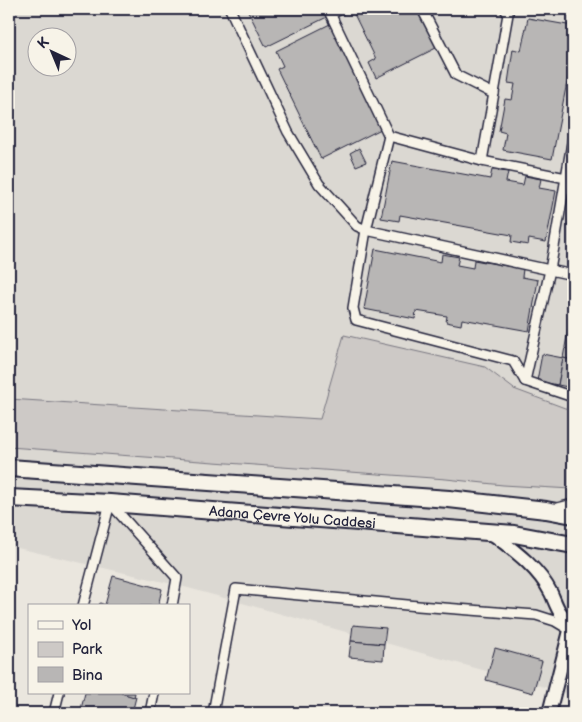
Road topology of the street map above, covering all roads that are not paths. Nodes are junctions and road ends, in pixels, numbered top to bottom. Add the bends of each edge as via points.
1 (230, 9) edge
2 (341, 9) edge
3 (422, 9) edge
4 (505, 9) edge
5 (329, 11) edge
6 (494, 94) junction
7 (389, 136) junction
8 (573, 137) edge
9 (482, 161) junction
10 (566, 178) junction
11 (366, 230) junction
12 (550, 270) junction
13 (573, 275) edge
14 (525, 381) junction
15 (573, 397) edge
16 (9, 468) edge
17 (9, 498) edge
18 (110, 504) junction
19 (573, 504) edge
20 (546, 510) junction
21 (573, 515) edge
22 (490, 532) junction
23 (573, 545) edge
24 (84, 604) edge
25 (172, 604) edge
26 (572, 624) edge
27 (569, 649) edge
28 (59, 694) edge
29 (154, 694) edge
30 (54, 713) edge
31 (150, 713) edge
32 (213, 713) edge
33 (549, 713) edge

1 - 11 street via 288,132 318,184 357,226
2 - 5 street
3 - 6 street via 456,75
4 - 6 street via 508,14
5 - 7 street
6 - 9 street
7 - 9 street
7 - 11 street
8 - 10 street
9 - 10 street
10 - 12 street
11 - 12 street
11 - 14 street via 353,308 356,320 514,361
12 - 13 street
12 - 14 street
14 - 15 street
16 - 20 highway via 449,499
17 - 18 highway, Adana Çevre Yolu Caddesi
18 - 22 highway, Adana Çevre Yolu Caddesi
18 - 24 street
18 - 25 street via 178,578
19 - 20 street
20 - 21 highway
22 - 23 highway, Adana Çevre Yolu Caddesi
22 - 26 street via 535,570 557,609
26 - 27 street
26 - 32 street via 536,615 236,589
27 - 33 street
28 - 30 street
29 - 31 street

